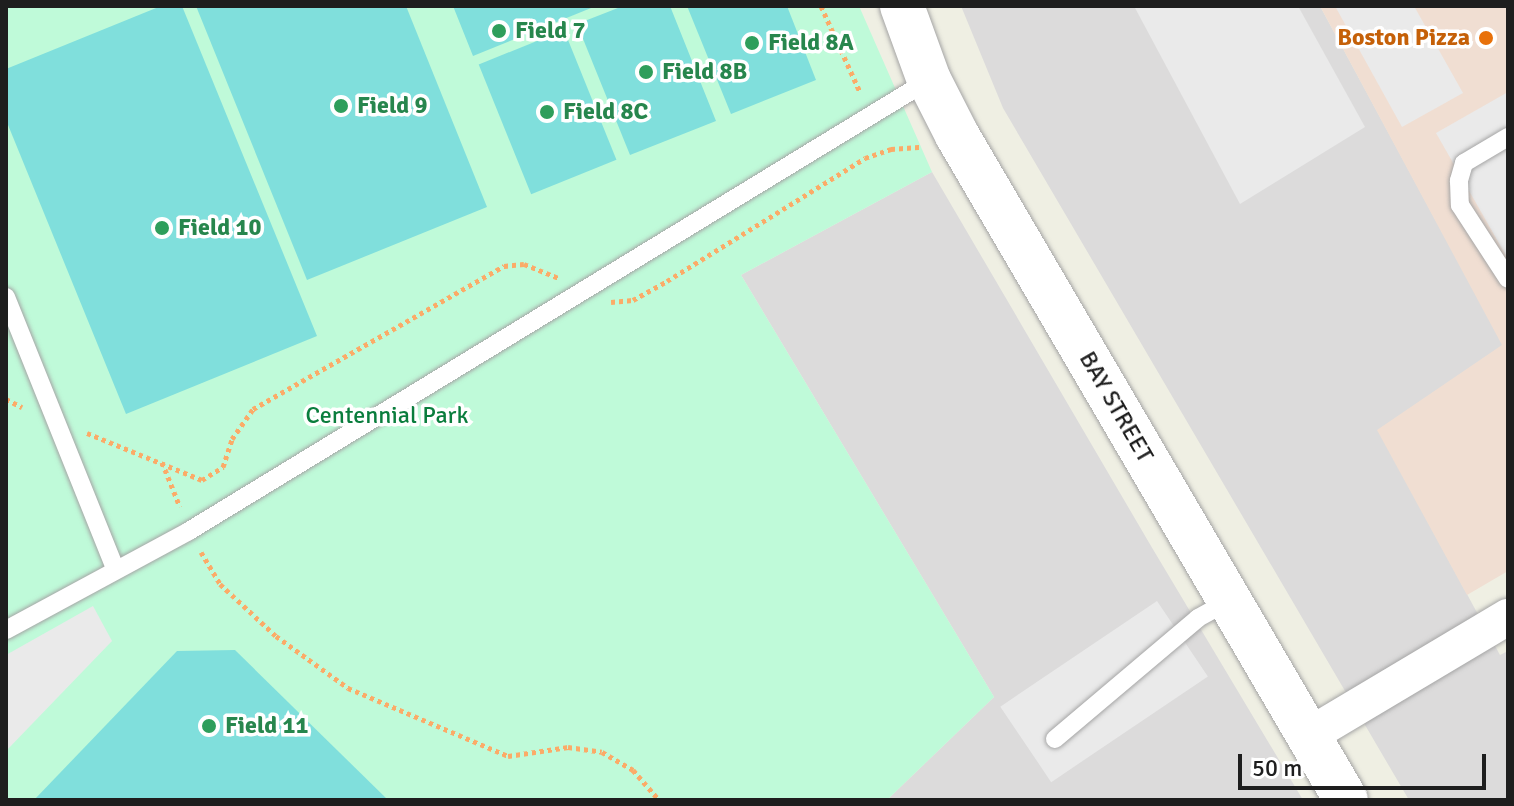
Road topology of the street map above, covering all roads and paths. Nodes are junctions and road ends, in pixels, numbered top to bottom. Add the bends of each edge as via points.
1 (821, 6) edge
2 (902, 6) edge
3 (929, 80) junction
4 (871, 112) junction
5 (957, 135) junction
6 (1508, 137) edge
7 (891, 149) junction
8 (1508, 279) edge
9 (581, 292) junction
10 (6, 297) edge
11 (6, 399) edge
12 (57, 422) junction
13 (162, 462) junction
14 (189, 531) junction
15 (116, 570) junction
16 (1229, 601) junction
17 (1508, 617) edge
18 (6, 630) edge
19 (1308, 736) junction
20 (1055, 739) dead end
21 (659, 800) edge
22 (1346, 800) edge

1 - 4 path
2 - 3 street, BAY STREET
3 - 4 lane
3 - 5 street, BAY STREET
4 - 7 path
4 - 9 lane
5 - 7 path via 925,147
5 - 16 street, BAY STREET
6 - 8 lane via 1464,163 1459,181 1460,205
7 - 9 path via 865,158 633,300 616,304
9 - 13 path via 542,268 504,266 253,409 232,439 223,467 202,480
9 - 14 lane
10 - 12 lane
11 - 12 path
12 - 13 path
12 - 15 lane
13 - 14 path
14 - 15 lane
14 - 21 path via 220,584 276,636 348,688 508,756 568,747 602,752 633,770
15 - 18 lane
16 - 19 street, BAY STREET
16 - 20 lane via 1198,618
17 - 19 street
19 - 22 street, BAY STREET

